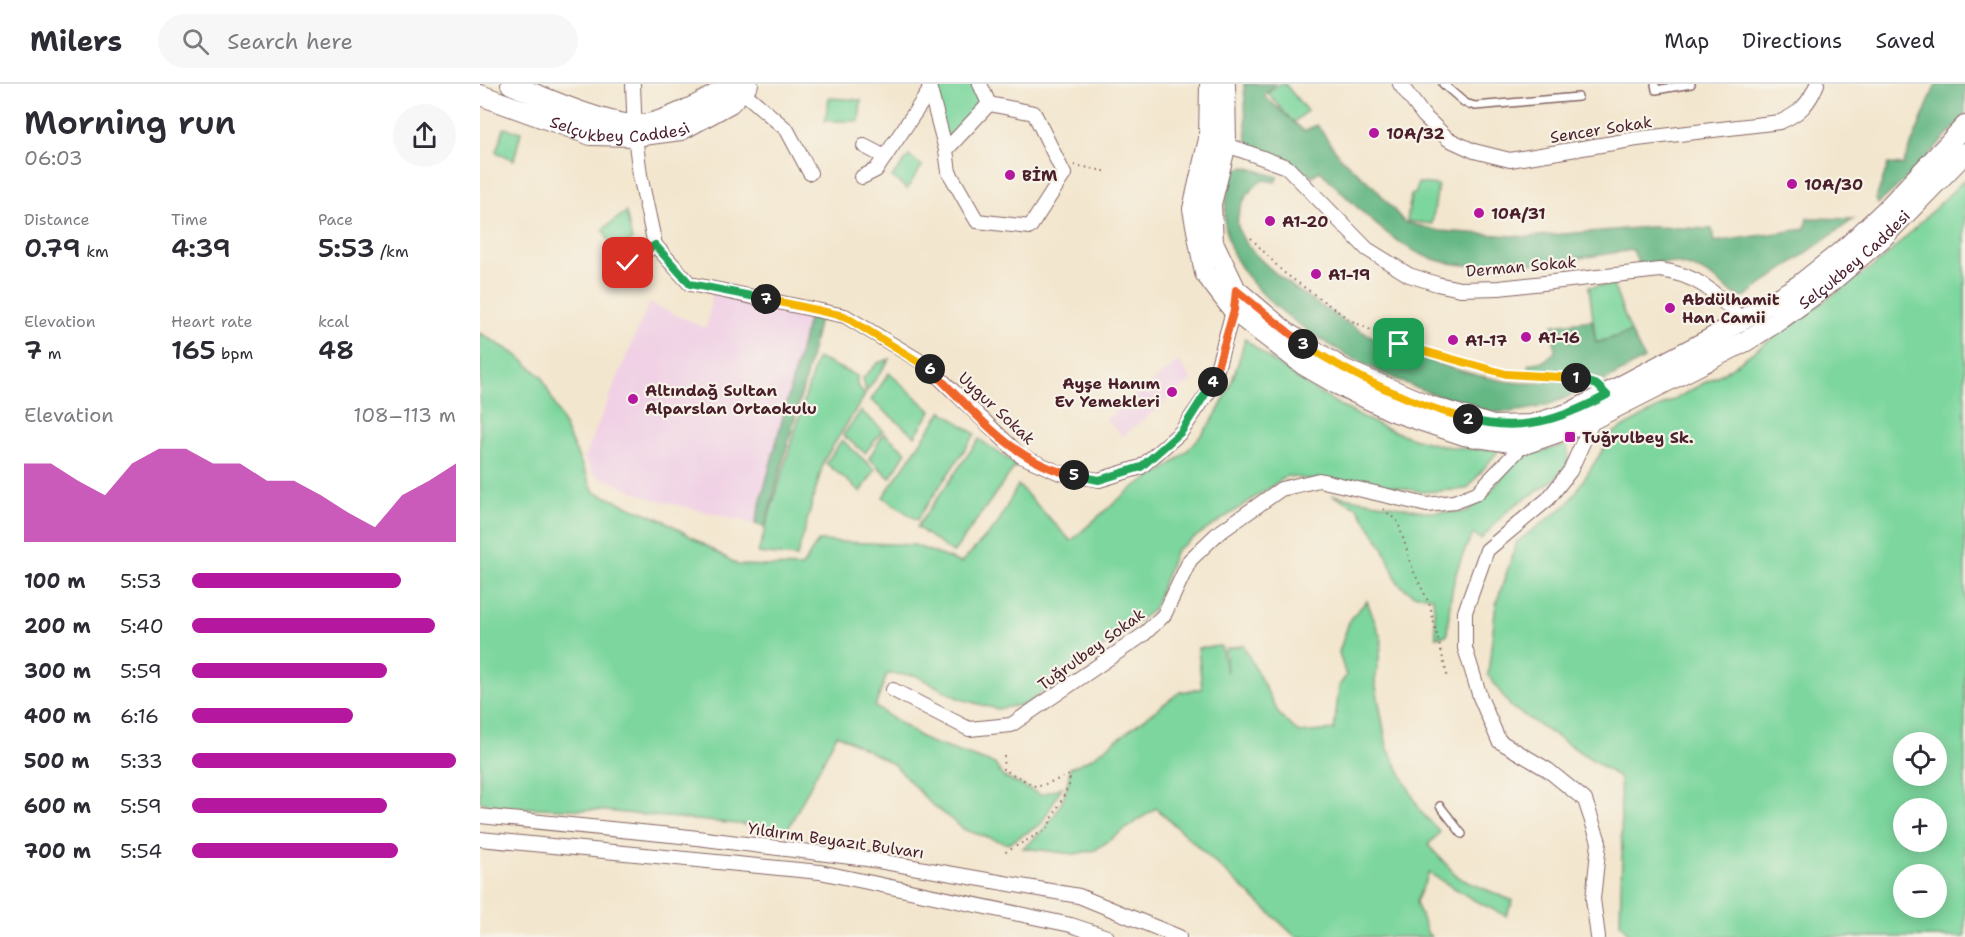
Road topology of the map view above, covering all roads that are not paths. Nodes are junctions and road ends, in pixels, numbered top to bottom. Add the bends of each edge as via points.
1 (633, 84) edge
2 (980, 84) edge
3 (1210, 84) edge
4 (1225, 84) edge
5 (1400, 84) edge
6 (1443, 84) edge
7 (1655, 84) edge
8 (1690, 84) edge
9 (1817, 84) edge
10 (739, 86) edge
11 (930, 87) edge
12 (507, 90) edge
13 (480, 95) edge
14 (1578, 97) dead end
15 (989, 104) junction
16 (1965, 126) edge
17 (635, 131) junction
18 (1218, 141) junction
19 (864, 146) dead end
20 (946, 150) junction
21 (1965, 153) edge
22 (885, 157) junction
23 (810, 173) dead end
24 (862, 177) dead end
25 (655, 245) junction
26 (628, 263) dead end
27 (1236, 290) junction
28 (1234, 310) junction
29 (1742, 320) junction
30 (1608, 400) junction
31 (1594, 418) junction
32 (1524, 444) junction
33 (893, 690) dead end
34 (1440, 806) dead end
35 (480, 816) edge
36 (1462, 834) dead end
37 (480, 839) edge
38 (1103, 936) edge
39 (1179, 937) edge
40 (1598, 937) edge

1 - 17 street
2 - 15 street
3 - 18 street, Selçukbey Caddesi
4 - 18 street, Selçukbey Caddesi
5 - 9 street, Sencer Sokak via 1448,139 1474,151 1510,160 1637,139 1780,122 1797,115
6 - 14 lane via 1475,106
7 - 8 lane via 1656,90
10 - 17 street, Selçukbey Caddesi
10 - 23 street via 787,129
11 - 20 street
11 - 22 street
12 - 13 street, Selçukbey Caddesi
12 - 17 street, Selçukbey Caddesi
15 - 20 street
15 - 20 street via 1035,113 1064,174 1030,227 977,221 949,172
16 - 29 street, Selçukbey Caddesi via 1847,247 1798,286
17 - 25 street
18 - 27 street, Selçukbey Caddesi via 1210,204 1213,242
18 - 28 street, Selçukbey Caddesi via 1193,209 1205,273
18 - 29 street, Derman Sokak via 1287,167 1367,249 1409,275 1460,288 1499,288 1660,270 1681,273 1714,292
19 - 22 street
21 - 30 street, Selçukbey Caddesi via 1881,239 1825,287 1746,341
22 - 24 street via 876,170
25 - 26 street
25 - 28 street, Uygur Sokak via 690,284 844,316 925,364 1021,456 1060,473 1099,480 1141,467 1181,432 1212,387
27 - 28 street, Uygur Sokak
27 - 30 street, Selçukbey Caddesi via 1287,333 1343,369 1461,417 1493,426 1531,425
28 - 32 street, Selçukbey Caddesi via 1304,365 1393,411 1464,435
29 - 30 street, Selçukbey Caddesi
30 - 31 street, Selçukbey Caddesi
31 - 32 street, Selçukbey Caddesi
31 - 40 street via 1570,471 1548,499 1487,550 1466,612 1465,648 1479,697 1499,741 1548,770 1585,800 1599,842 1593,899
32 - 33 street, Tuğrulbey Sokak via 1477,493 1454,502 1427,505 1319,480 1281,489 1190,560 1164,615 1143,635 1011,725 969,729
34 - 36 lane
35 - 39 street, Yıldırım Beyazıt Bulvarı via 844,856 993,881 1079,896
37 - 38 street, Yıldırım Beyazıt Bulvarı via 820,872 1071,925

